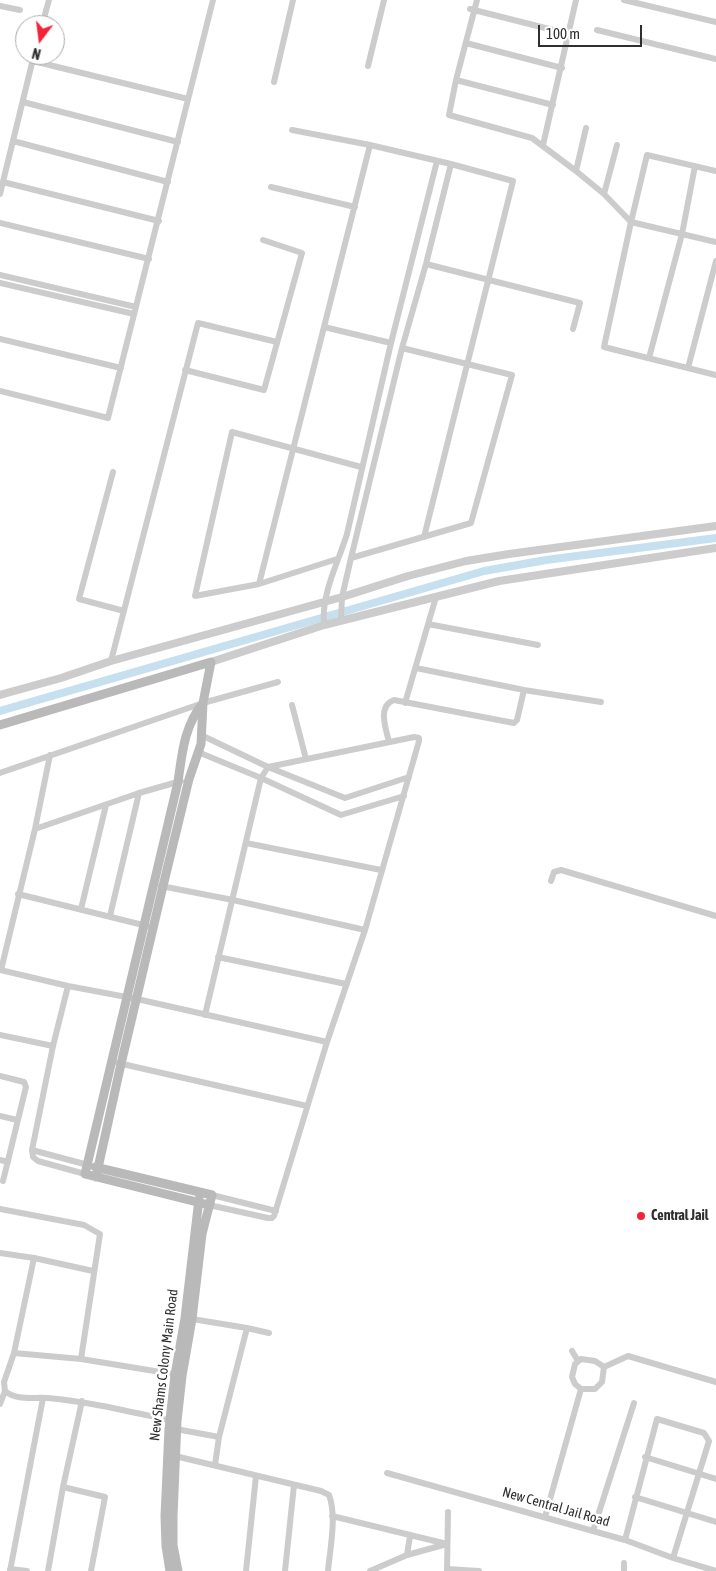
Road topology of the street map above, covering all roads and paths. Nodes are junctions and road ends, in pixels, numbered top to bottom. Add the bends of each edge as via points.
1 (49, 0) edge
2 (213, 0) edge
3 (293, 0) edge
4 (384, 0) edge
5 (477, 0) edge
6 (576, 0) edge
7 (624, 0) edge
8 (0, 6) edge
9 (472, 9) junction
10 (20, 10) dead end
11 (45, 15) edge
12 (716, 22) edge
13 (596, 30) dead end
14 (569, 34) junction
15 (466, 43) junction
16 (716, 59) edge
17 (32, 65) edge
18 (60, 65) edge
19 (368, 66) dead end
20 (562, 68) junction
21 (456, 80) junction
22 (274, 82) dead end
23 (188, 100) junction
24 (23, 102) junction
25 (552, 105) junction
26 (586, 128) dead end
27 (292, 130) dead end
28 (13, 141) junction
29 (178, 142) junction
30 (370, 145) junction
31 (543, 145) junction
32 (617, 145) dead end
33 (437, 161) junction
34 (450, 164) junction
35 (695, 166) junction
36 (576, 171) junction
37 (716, 171) edge
38 (3, 182) junction
39 (168, 182) junction
40 (271, 187) dead end
41 (0, 194) edge
42 (604, 194) junction
43 (355, 207) junction
44 (158, 221) junction
45 (631, 222) junction
46 (0, 223) edge
47 (682, 234) junction
48 (263, 240) dead end
49 (716, 242) edge
50 (149, 260) junction
51 (716, 261) edge
52 (426, 264) junction
53 (0, 275) edge
54 (489, 280) junction
55 (0, 283) edge
56 (135, 310) junction
57 (324, 327) junction
58 (573, 329) dead end
59 (0, 339) edge
60 (277, 342) junction
61 (390, 343) junction
62 (402, 348) junction
63 (649, 358) junction
64 (467, 364) junction
65 (121, 368) junction
66 (688, 368) junction
67 (185, 370) junction
68 (716, 375) edge
69 (0, 391) edge
70 (294, 448) junction
71 (361, 467) junction
72 (113, 472) dead end
73 (716, 526) edge
74 (424, 537) junction
75 (716, 548) edge
76 (351, 558) junction
77 (337, 559) junction
78 (259, 584) junction
79 (436, 597) junction
80 (342, 600) junction
81 (325, 605) junction
82 (124, 611) junction
83 (340, 619) junction
84 (323, 622) junction
85 (428, 624) junction
86 (538, 645) dead end
87 (112, 661) junction
88 (211, 662) junction
89 (416, 668) junction
90 (278, 682) dead end
91 (524, 690) junction
92 (0, 695) edge
93 (600, 702) dead end
94 (203, 703) junction
95 (405, 703) junction
96 (292, 704) dead end
97 (0, 725) edge
98 (201, 735) junction
99 (389, 742) junction
100 (198, 752) junction
101 (50, 755) junction
102 (306, 760) junction
103 (268, 767) junction
104 (0, 773) edge
105 (409, 776) junction
106 (261, 778) junction
107 (189, 779) junction
108 (178, 782) junction
109 (139, 793) junction
110 (404, 796) junction
111 (106, 805) junction
112 (35, 829) junction
113 (246, 843) junction
114 (381, 870) junction
115 (551, 881) dead end
116 (158, 885) junction
117 (18, 894) junction
118 (232, 900) junction
119 (82, 909) junction
120 (110, 916) junction
121 (716, 916) edge
122 (149, 926) junction
123 (364, 930) junction
124 (218, 957) junction
125 (0, 970) edge
126 (346, 984) junction
127 (68, 986) junction
128 (132, 998) junction
129 (205, 1015) junction
130 (0, 1035) edge
131 (327, 1042) junction
132 (53, 1046) junction
133 (117, 1063) junction
134 (0, 1076) edge
135 (307, 1106) junction
136 (0, 1116) edge
137 (17, 1120) junction
138 (0, 1160) edge
139 (8, 1162) junction
140 (86, 1170) junction
141 (97, 1172) junction
142 (3, 1180) dead end
143 (200, 1192) junction
144 (212, 1195) junction
145 (198, 1202) junction
146 (209, 1205) junction
147 (0, 1209) edge
148 (276, 1211) junction
149 (0, 1253) edge
150 (34, 1258) junction
151 (93, 1271) junction
152 (192, 1319) junction
153 (247, 1328) junction
154 (269, 1333) dead end
155 (572, 1351) dead end
156 (14, 1352) junction
157 (81, 1359) junction
158 (578, 1361) junction
159 (604, 1367) junction
160 (178, 1375) junction
161 (2, 1382) edge
162 (716, 1382) edge
163 (581, 1389) junction
164 (5, 1391) junction
165 (44, 1398) junction
166 (82, 1401) junction
167 (634, 1403) dead end
168 (0, 1404) edge
169 (174, 1424) junction
170 (219, 1437) junction
171 (175, 1456) junction
172 (646, 1457) junction
173 (215, 1465) junction
174 (387, 1473) dead end
175 (699, 1474) junction
176 (256, 1476) junction
177 (716, 1479) edge
178 (294, 1485) junction
179 (63, 1487) junction
180 (636, 1496) junction
181 (448, 1512) dead end
182 (687, 1513) junction
183 (332, 1516) junction
184 (545, 1517) junction
185 (716, 1522) edge
186 (592, 1531) junction
187 (410, 1536) junction
188 (624, 1540) junction
189 (447, 1544) junction
190 (408, 1555) junction
191 (673, 1558) junction
192 (624, 1563) dead end
193 (10, 1570) edge
194 (447, 1570) edge
195 (27, 1571) edge
196 (48, 1571) edge
197 (92, 1571) edge
198 (170, 1571) edge
199 (178, 1571) edge
200 (246, 1571) edge
201 (285, 1571) edge
202 (328, 1571) edge
203 (370, 1571) edge
204 (478, 1571) edge
205 (624, 1571) edge
206 (716, 1571) edge

1 - 11 street
2 - 23 street
3 - 22 street
4 - 19 street
5 - 9 street
6 - 14 street
7 - 12 street
8 - 10 street
9 - 14 street
9 - 15 street
13 - 16 street
14 - 20 street
15 - 20 street
15 - 21 street
17 - 24 street
18 - 23 street
20 - 25 street
21 - 25 street
21 - 31 street via 449,116 532,138
23 - 29 street
24 - 28 street
24 - 29 street
25 - 31 street
26 - 36 street
27 - 30 street
28 - 38 street
28 - 39 street
29 - 39 street
30 - 33 street
30 - 43 street
31 - 36 street
32 - 42 street
33 - 34 street
33 - 61 street
34 - 52 street
34 - 54 street via 513,181
35 - 37 street
35 - 45 street via 647,155
35 - 47 street
36 - 42 street
38 - 41 street
38 - 44 street
39 - 44 street
40 - 43 street
42 - 45 street
43 - 57 street
44 - 50 street
45 - 47 street
45 - 63 street via 604,347
46 - 50 street
47 - 49 street
47 - 63 street
48 - 60 street via 302,253
50 - 56 street
51 - 66 street
52 - 54 street
52 - 62 street
53 - 56 street
54 - 58 street via 580,303
54 - 64 street
55 - 56 street
56 - 65 street
57 - 61 street
57 - 70 street
59 - 65 street
60 - 67 street via 198,323
60 - 67 street via 264,390
61 - 71 street
62 - 64 street
62 - 76 street
63 - 66 street
64 - 74 street
64 - 74 street via 512,375 471,523
65 - 69 street via 108,418
66 - 68 street
67 - 82 street
70 - 71 street
70 - 78 street
70 - 78 street via 232,432 195,596
71 - 77 street via 347,534
72 - 82 street via 79,599
73 - 80 street via 466,561 408,576
74 - 76 street
75 - 79 street via 499,581
76 - 80 street
77 - 78 street
77 - 81 street
79 - 83 street
79 - 85 street
80 - 81 street
80 - 83 street
81 - 84 street
81 - 87 street
82 - 87 street
83 - 84 street
84 - 88 street
85 - 86 street
85 - 89 street
87 - 92 street
88 - 94 main road
88 - 97 main road
89 - 91 street
89 - 95 street
90 - 94 street
91 - 93 street
91 - 95 street via 514,723
94 - 98 main road
94 - 101 street
94 - 108 main road via 192,718 184,741
95 - 99 street via 394,700 384,709
96 - 102 street
98 - 100 main road
98 - 103 street
99 - 102 street
99 - 105 street via 419,738
100 - 106 street
100 - 107 main road
101 - 104 street
101 - 112 street
102 - 103 street
103 - 105 street via 345,798
103 - 106 street
105 - 110 street
106 - 110 street via 342,815
106 - 113 street
107 - 108 street
107 - 116 main road
108 - 109 street
108 - 116 main road
109 - 111 street
109 - 120 street
110 - 114 street
111 - 112 street
111 - 119 street
112 - 117 street
113 - 114 street
113 - 118 street
114 - 123 street
115 - 121 street via 554,872 567,871
116 - 118 street
116 - 122 main road
117 - 119 street
117 - 125 street
118 - 123 street
118 - 124 street
119 - 120 street
120 - 122 street
122 - 128 main road
123 - 126 street
124 - 126 street
124 - 129 street
125 - 127 street
126 - 131 street
127 - 128 street
127 - 132 street
128 - 129 street
128 - 133 main road
129 - 131 street
130 - 132 street
131 - 135 street
132 - 140 street via 33,1157 38,1161
133 - 135 street
133 - 140 main road
133 - 141 main road
134 - 137 street via 24,1082 26,1087
135 - 148 street
136 - 137 street
137 - 139 street
138 - 139 street
139 - 142 street
140 - 141 main road
141 - 143 main road
141 - 145 main road
143 - 144 main road
143 - 145 main road, New Shams Colony Main Road
144 - 146 main road, New Shams Colony Main Road
144 - 148 street
145 - 146 main road
145 - 160 main road, New Shams Colony Main Road
146 - 148 street via 268,1218 272,1218
146 - 152 main road, New Shams Colony Main Road via 202,1234
147 - 151 street via 84,1225 100,1234
149 - 150 street
150 - 151 street
150 - 156 street
151 - 157 street
152 - 153 street
152 - 160 main road, New Shams Colony Main Road
153 - 154 street
153 - 170 street
155 - 158 street
156 - 157 street
156 - 161 street
157 - 160 street
158 - 159 street via 586,1359
158 - 163 street via 572,1376
159 - 162 street via 628,1356
159 - 163 street via 602,1382 595,1389
160 - 169 main road, New Shams Colony Main Road
161 - 164 street
163 - 184 street
164 - 165 street via 12,1397
164 - 168 street
165 - 166 street
165 - 193 street
166 - 169 street
166 - 179 street
167 - 186 street
169 - 170 street
169 - 171 main road, New Shams Colony Main Road
169 - 198 main road, New Shams Colony Main Road via 165,1516
170 - 173 street
171 - 173 street
171 - 199 main road, New Shams Colony Main Road via 173,1545
172 - 175 street
172 - 175 street via 657,1419 704,1433 709,1441
172 - 180 street
173 - 176 street
174 - 184 street, New Central Jail Road
175 - 177 street
175 - 182 street
176 - 178 street
176 - 200 street
178 - 183 street via 329,1495
178 - 201 street
179 - 196 street
179 - 197 street via 105,1497
180 - 182 street
180 - 188 street
181 - 189 street
182 - 185 street
182 - 191 street
183 - 187 street
183 - 202 street
184 - 186 street, New Central Jail Road
186 - 188 street, New Central Jail Road
187 - 189 street
187 - 190 street
188 - 191 street, New Central Jail Road
189 - 190 street
189 - 194 street
190 - 203 street
191 - 206 street, New Central Jail Road
192 - 205 street
193 - 195 street
194 - 204 street

